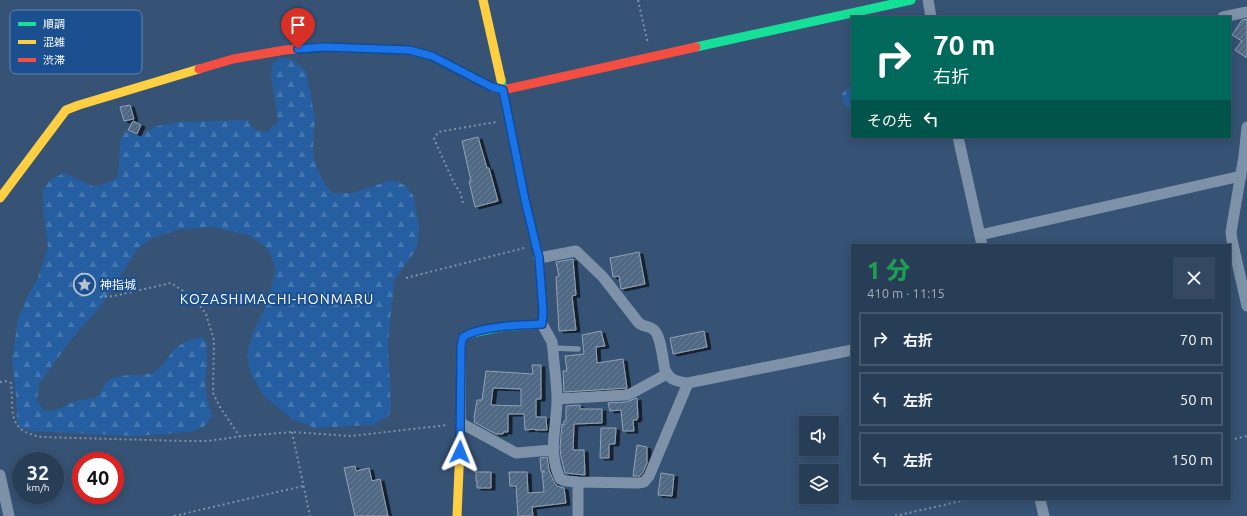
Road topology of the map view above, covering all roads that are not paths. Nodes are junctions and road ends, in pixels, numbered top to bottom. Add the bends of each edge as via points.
1 (483, 0) edge
2 (911, 0) edge
3 (928, 0) edge
4 (1247, 12) edge
5 (931, 16) edge
6 (1229, 16) edge
7 (503, 90) junction
8 (1247, 127) edge
9 (958, 138) edge
10 (1246, 156) edge
11 (1241, 176) junction
12 (0, 198) edge
13 (981, 240) edge
14 (539, 258) junction
15 (1234, 265) edge
16 (1245, 288) edge
17 (1247, 306) edge
18 (542, 324) junction
19 (553, 348) junction
20 (578, 348) dead end
21 (851, 350) edge
22 (666, 374) junction
23 (688, 383) junction
24 (557, 399) junction
25 (461, 423) junction
26 (552, 450) junction
27 (0, 475) edge
28 (578, 482) junction
29 (1040, 500) edge
30 (9, 516) edge
31 (457, 516) edge
32 (578, 516) edge
33 (1044, 516) edge

1 - 7 street
2 - 7 street
3 - 5 street
4 - 6 street
7 - 12 street via 492,87 432,56 409,50 324,47 285,50 232,59 66,110
7 - 14 street
8 - 10 street
9 - 13 street
10 - 11 street
11 - 13 street
11 - 15 street via 1231,232
14 - 18 street
14 - 22 street via 576,251 603,277 638,322 654,329 658,334
15 - 16 street
16 - 17 street
18 - 19 street
18 - 25 street via 491,328 463,337
19 - 20 lane
19 - 24 street
21 - 23 street
22 - 23 street via 674,381
22 - 24 street via 630,394
23 - 28 street via 649,476 644,482
24 - 26 street
25 - 26 street via 516,453
25 - 31 street
26 - 28 street via 560,478
27 - 30 street
28 - 32 street
29 - 33 street

